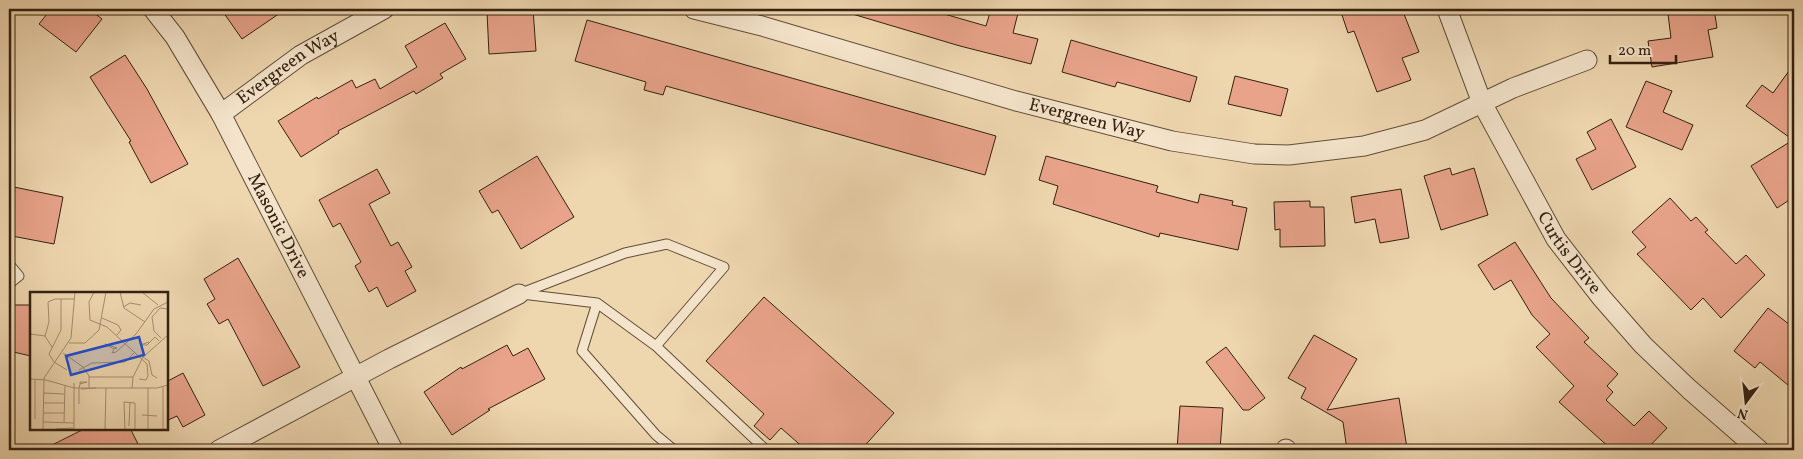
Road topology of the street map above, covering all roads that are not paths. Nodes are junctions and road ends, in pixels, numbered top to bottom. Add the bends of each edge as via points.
1 (153, 9) edge
2 (384, 9) edge
3 (694, 9) edge
4 (1446, 9) edge
5 (1587, 60) dead end
6 (1482, 103) junction
7 (221, 114) junction
8 (9, 264) edge
9 (9, 284) edge
10 (520, 294) junction
11 (597, 303) junction
12 (656, 346) junction
13 (355, 377) junction
14 (220, 450) edge
15 (393, 450) edge
16 (674, 450) edge
17 (766, 450) edge
18 (1759, 450) edge

1 - 7 street, Masonic Drive via 175,36
2 - 7 street, Evergreen Way via 301,55
3 - 6 street, Evergreen Way via 1044,108 1172,141 1254,154 1289,155 1364,146 1425,130
4 - 6 street, Curtis Drive
5 - 6 street, Evergreen Way via 1512,88
6 - 18 street, Curtis Drive via 1556,238 1600,297 1643,345
7 - 13 street, Masonic Drive
8 - 9 lane via 19,276
10 - 11 lane
10 - 12 lane via 625,252 668,244 724,267
10 - 13 street
11 - 12 lane
11 - 16 lane via 582,351 656,435
12 - 17 lane
13 - 14 street
13 - 15 street, Masonic Drive

